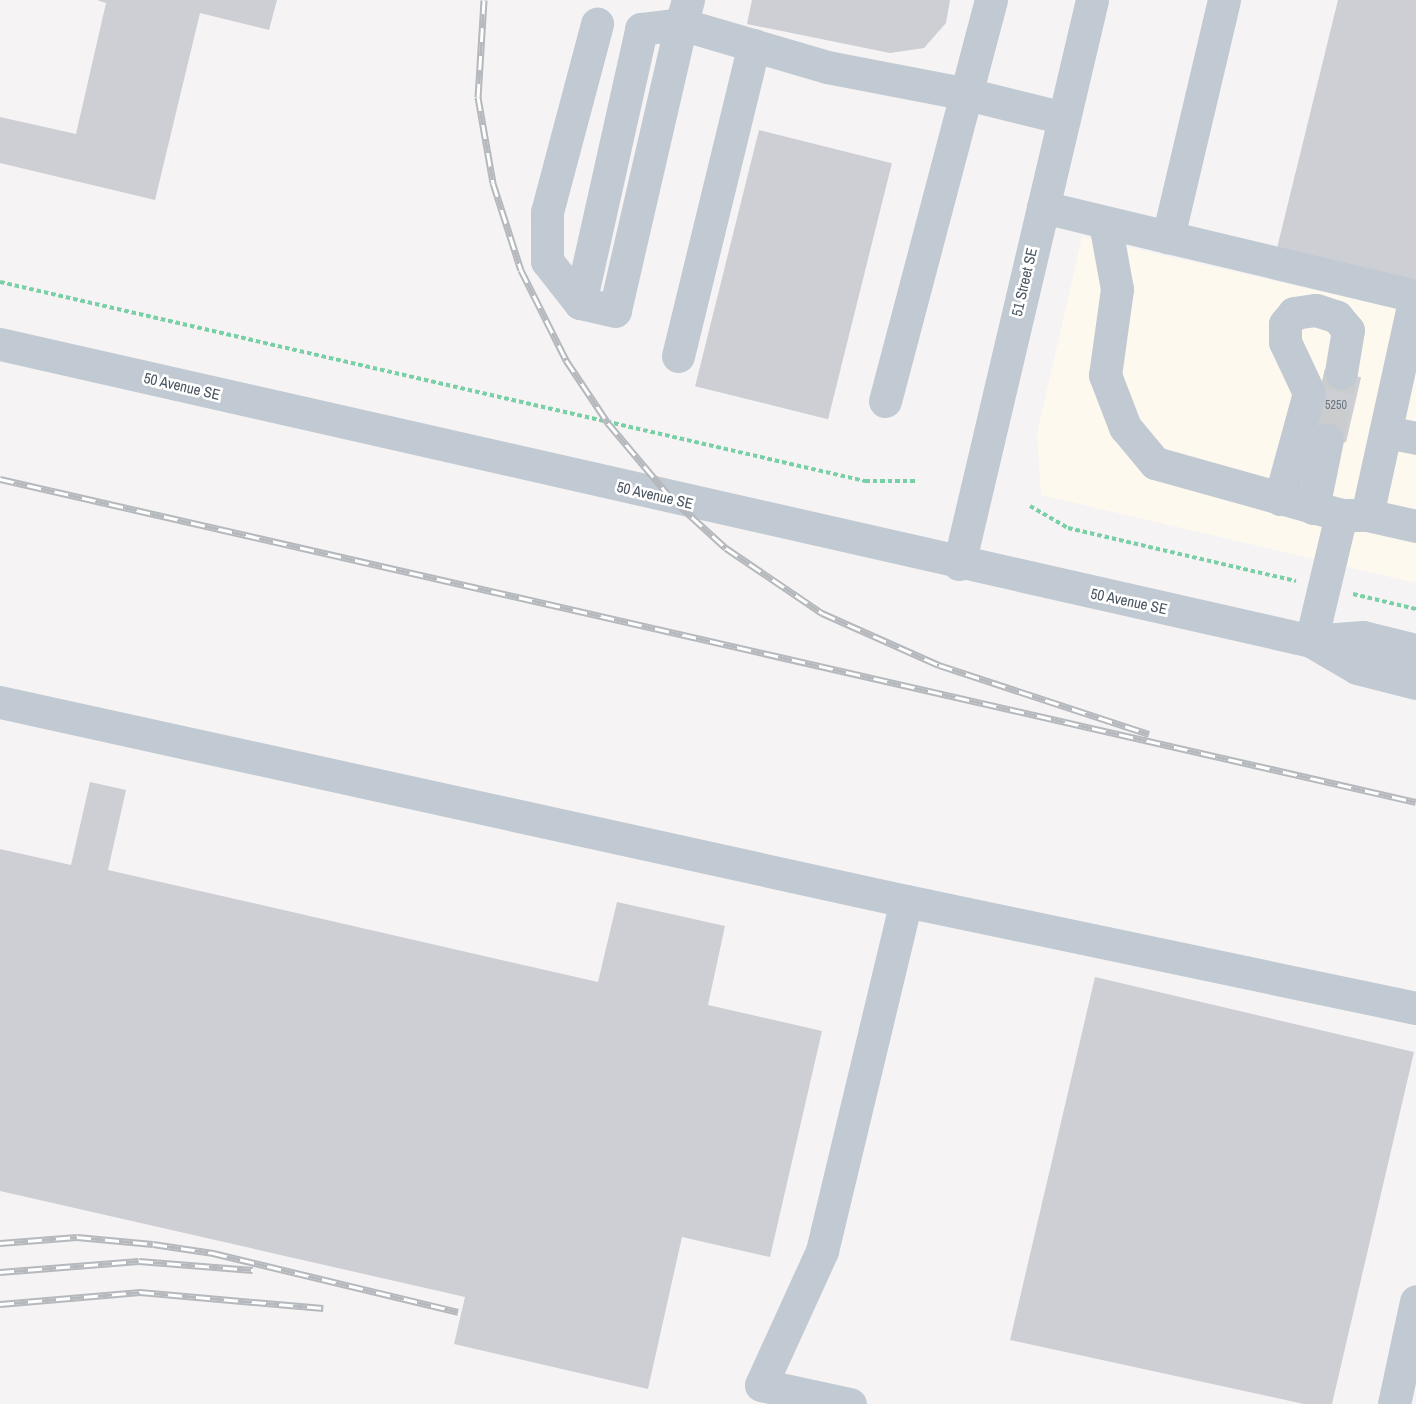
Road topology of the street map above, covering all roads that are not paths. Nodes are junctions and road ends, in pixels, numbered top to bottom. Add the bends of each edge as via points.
1 (991, 0) edge
2 (1092, 0) edge
3 (1224, 0) edge
4 (684, 12) edge
5 (597, 24) dead end
6 (754, 45) junction
7 (968, 94) junction
8 (1064, 118) junction
9 (1043, 207) junction
10 (1105, 223) junction
11 (1167, 237) junction
12 (1290, 266) junction
13 (1415, 296) edge
14 (1293, 313) junction
15 (0, 344) edge
16 (678, 356) dead end
17 (1410, 359) edge
18 (1341, 372) tunnel mouth
19 (885, 401) dead end
20 (1401, 435) edge
21 (1328, 439) tunnel mouth
22 (1280, 499) junction
23 (1340, 512) junction
24 (1416, 526) edge
25 (959, 564) junction
26 (1311, 641) junction
27 (1416, 650) edge
28 (1416, 683) edge
29 (0, 702) edge
30 (906, 901) junction
31 (1416, 1008) edge
32 (1416, 1302) edge
33 (758, 1394) edge
34 (850, 1404) edge
35 (1394, 1404) edge

1 - 7 street
2 - 8 street, 51 Street SE
3 - 11 street
4 - 5 street via 641,29 580,303 547,261 547,212
4 - 6 street
6 - 7 street via 827,67
6 - 16 street
7 - 8 street
7 - 19 street
8 - 9 street, 51 Street SE
9 - 10 street
9 - 25 street, 51 Street SE
10 - 11 street
10 - 22 street via 1117,289 1105,375 1125,427 1155,463
11 - 12 street
12 - 13 street
12 - 14 street
13 - 17 street
14 - 18 street via 1316,310 1337,317 1348,330
14 - 22 street via 1285,324 1285,342 1309,393
15 - 25 street, 50 Avenue SE
17 - 20 street
20 - 23 street
21 - 23 street
22 - 23 street
23 - 24 street
23 - 26 street
25 - 26 street, 50 Avenue SE
26 - 27 street, 50 Avenue SE via 1363,638
26 - 28 street, 50 Avenue SE via 1357,668
29 - 30 street
30 - 31 street
30 - 33 street via 822,1251
32 - 35 street
33 - 34 street

